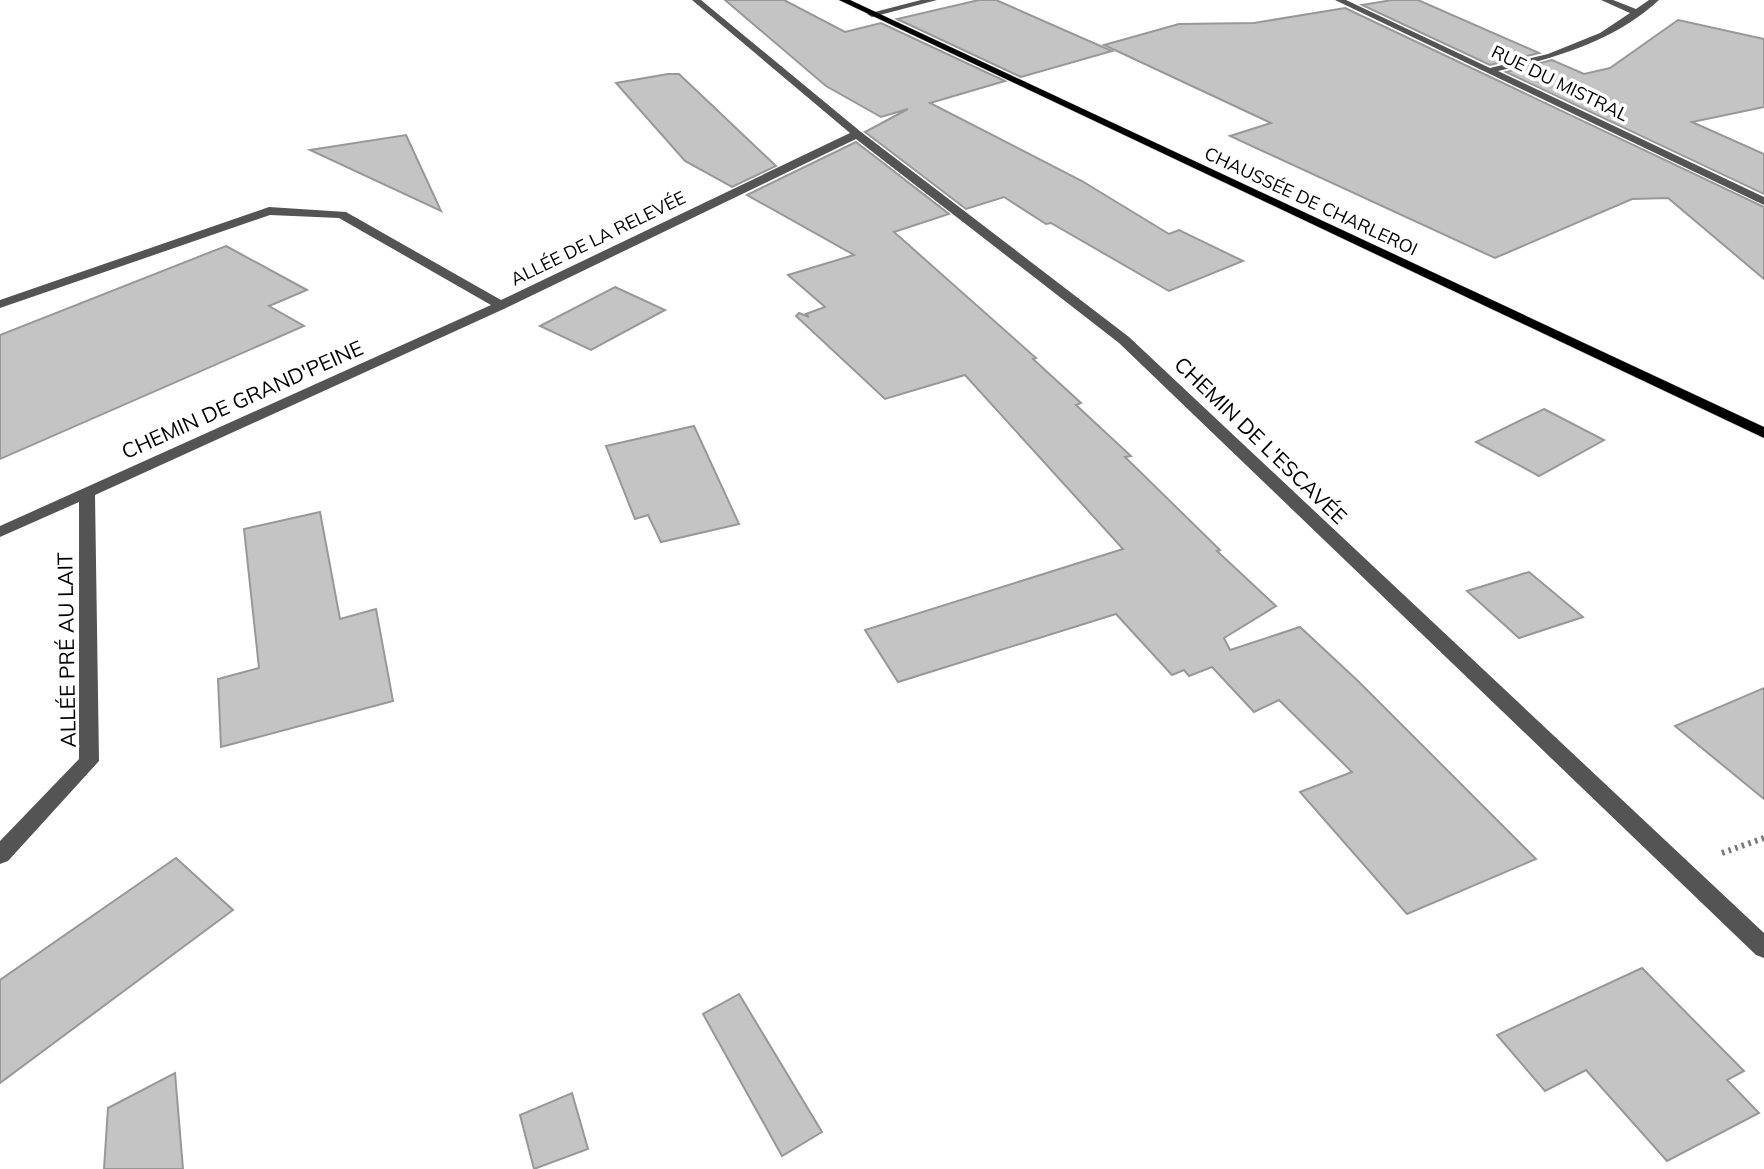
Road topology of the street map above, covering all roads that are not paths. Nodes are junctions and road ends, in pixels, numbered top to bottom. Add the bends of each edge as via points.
1 (696, 0) edge
2 (844, 0) edge
3 (933, 0) edge
4 (1339, 0) edge
5 (1605, 0) edge
6 (1655, 0) edge
7 (1637, 12) junction
8 (872, 14) junction
9 (1492, 70) junction
10 (857, 134) junction
11 (1764, 201) edge
12 (0, 304) edge
13 (501, 304) junction
14 (1764, 433) edge
15 (87, 493) junction
16 (0, 532) edge
17 (0, 855) edge
18 (1764, 948) edge

1 - 10 street, CHEMIN DE L'ESCAVÉE
2 - 8 main road, CHAUSSÉE DE CHARLEROI
3 - 8 street
4 - 9 street, RUE DU MISTRAL
5 - 7 street
6 - 7 street
7 - 9 street via 1603,36 1551,56
8 - 14 main road, CHAUSSÉE DE CHARLEROI
9 - 11 street, RUE DU MISTRAL
10 - 13 street, ALLÉE DE LA RELEVÉE
10 - 18 street, CHEMIN DE L'ESCAVÉE via 1124,340
12 - 13 street, ALLÉE DE LA RELEVÉE via 269,211 342,215
13 - 15 street, CHEMIN DE GRAND'PEINE
15 - 16 street, CHEMIN DE GRAND'PEINE
15 - 17 street, ALLÉE PRÉ AU LAIT via 89,761

